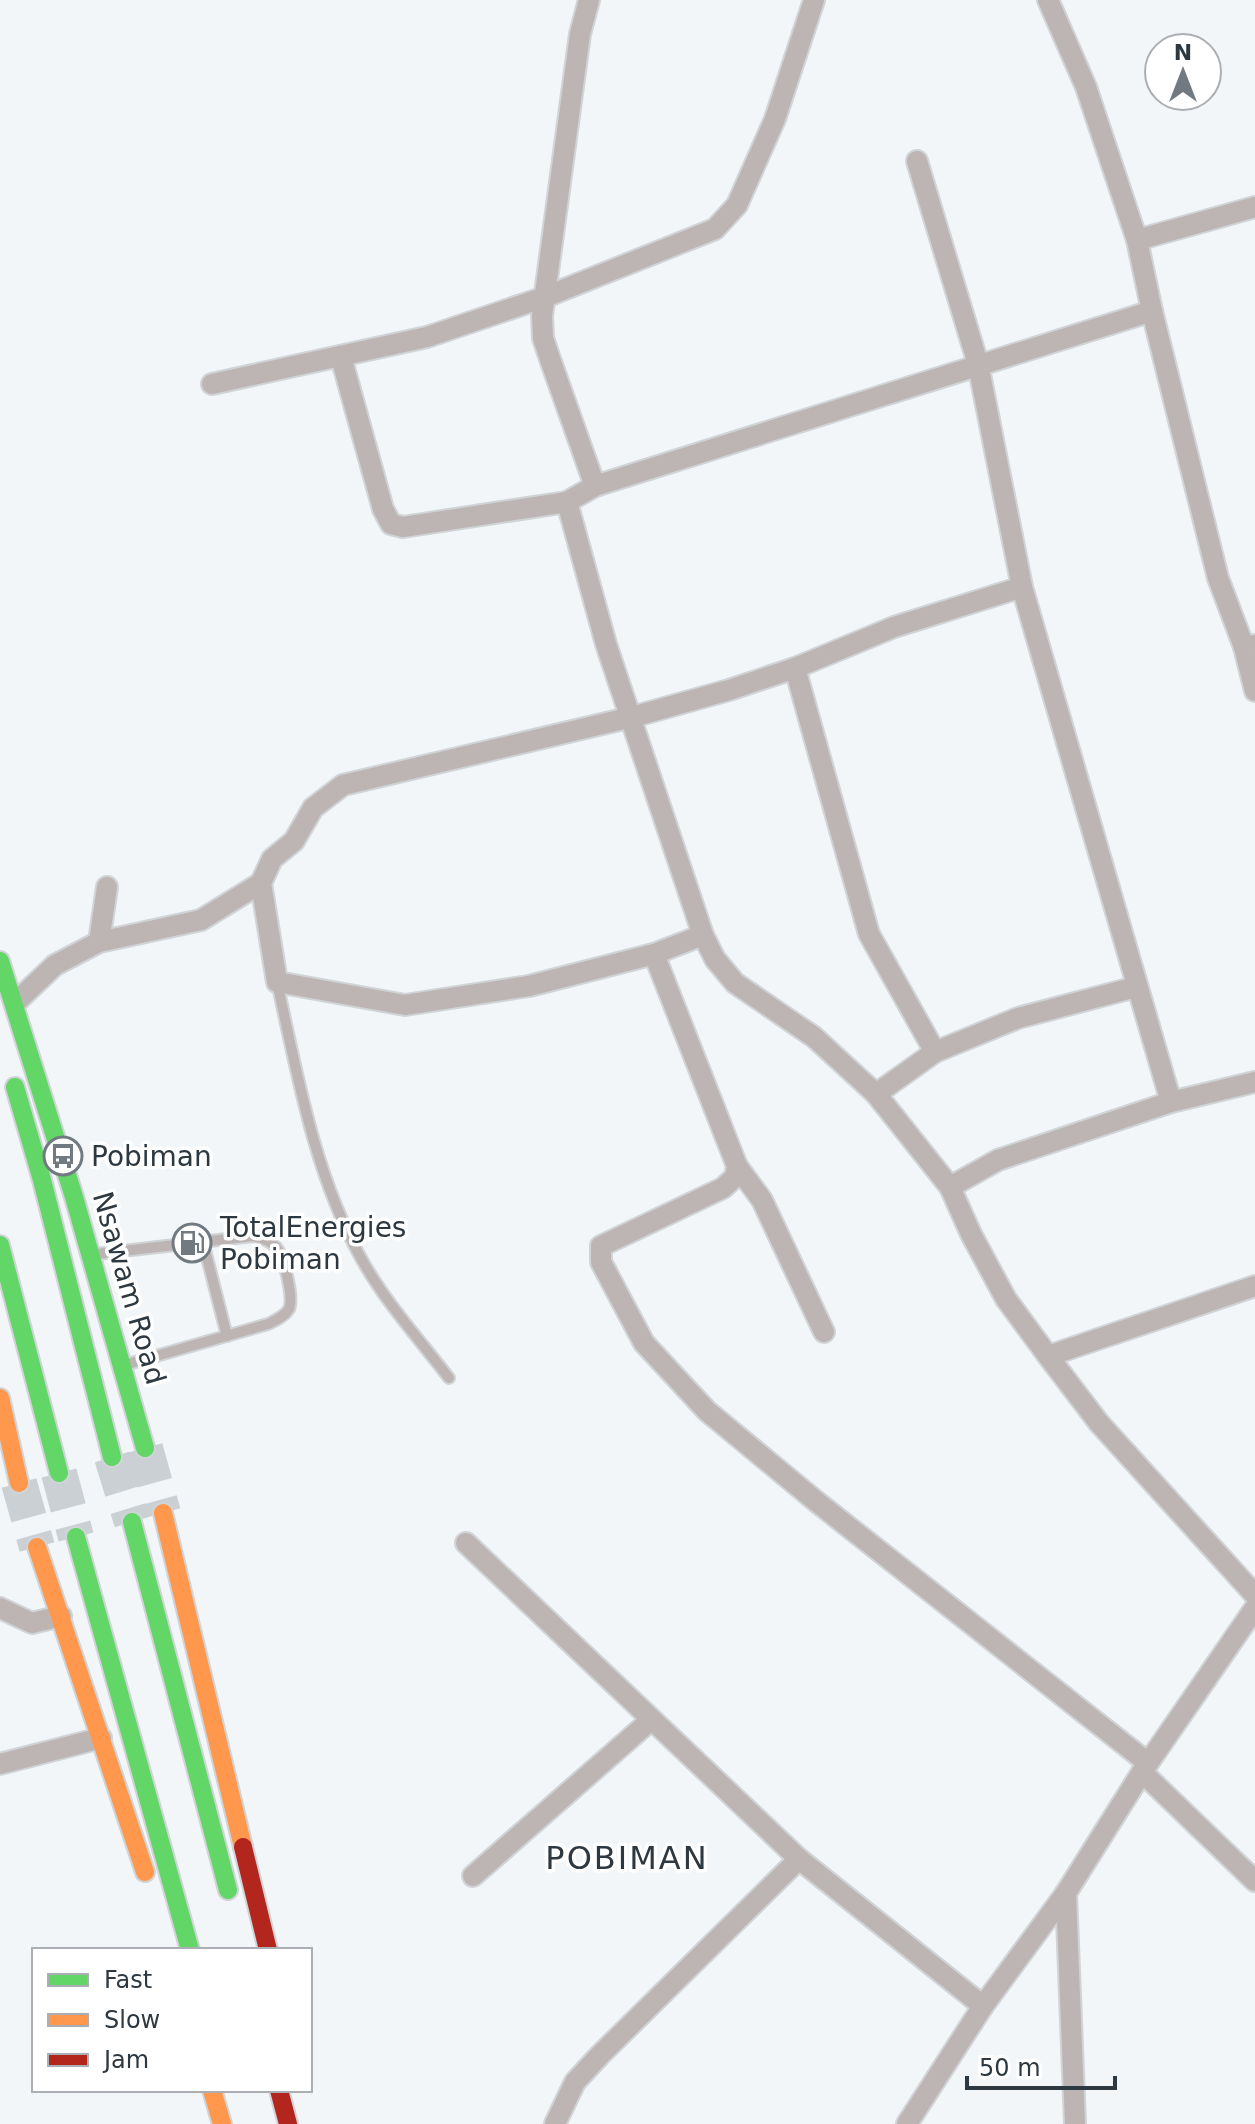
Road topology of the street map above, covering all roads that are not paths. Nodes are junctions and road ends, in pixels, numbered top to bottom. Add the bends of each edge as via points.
1 (589, 0) edge
2 (814, 0) edge
3 (1048, 0) edge
4 (917, 161) dead end
5 (1255, 207) edge
6 (1137, 240) junction
7 (545, 297) junction
8 (1152, 311) junction
9 (341, 357) junction
10 (978, 364) junction
11 (212, 384) dead end
12 (595, 486) junction
13 (567, 502) junction
14 (1022, 587) junction
15 (1250, 646) edge
16 (795, 668) junction
17 (1255, 691) edge
18 (632, 717) junction
19 (261, 883) junction
20 (107, 887) dead end
21 (703, 935) junction
22 (99, 942) junction
23 (654, 954) junction
24 (0, 961) edge
25 (277, 982) junction
26 (1136, 987) junction
27 (15, 1003) junction
28 (935, 1052) junction
29 (8, 1064) dead end
30 (1255, 1082) edge
31 (876, 1094) junction
32 (1171, 1102) junction
33 (737, 1166) junction
34 (950, 1187) junction
35 (203, 1242) junction
36 (0, 1245) edge
37 (91, 1255) junction
38 (1255, 1286) edge
39 (824, 1332) dead end
40 (227, 1336) junction
41 (1048, 1356) junction
42 (123, 1366) junction
43 (449, 1378) dead end
44 (0, 1398) edge
45 (145, 1448) tunnel mouth
46 (112, 1457) tunnel mouth
47 (59, 1473) tunnel mouth
48 (19, 1483) tunnel mouth
49 (163, 1513) tunnel mouth
50 (132, 1522) tunnel mouth
51 (76, 1537) tunnel mouth
52 (466, 1543) dead end
53 (37, 1547) tunnel mouth
54 (1255, 1595) edge
55 (0, 1608) edge
56 (1255, 1608) edge
57 (61, 1616) junction
58 (651, 1720) junction
59 (101, 1738) junction
60 (0, 1764) edge
61 (1145, 1768) junction
62 (799, 1859) junction
63 (473, 1876) dead end
64 (1255, 1881) edge
65 (1066, 1893) junction
66 (152, 1895) dead end
67 (232, 1905) dead end
68 (189, 1948) edge
69 (268, 1948) edge
70 (983, 2006) junction
71 (213, 2092) edge
72 (230, 2092) edge
73 (280, 2092) edge
74 (222, 2124) edge
75 (238, 2124) edge
76 (288, 2124) edge
77 (555, 2124) edge
78 (907, 2124) edge
79 (1075, 2124) edge

1 - 7 street
2 - 7 street via 775,119 737,205 715,229
3 - 6 street via 1086,87
4 - 10 street
5 - 6 street
6 - 8 street
7 - 9 street via 427,337
7 - 12 street via 543,338
8 - 10 street
8 - 15 street via 1218,578
9 - 11 street
9 - 13 street via 391,524 403,527
10 - 12 street
10 - 14 street
12 - 13 street
13 - 18 street
14 - 16 street via 894,627
14 - 26 street
15 - 17 street
16 - 18 street
16 - 28 street via 869,934
18 - 19 street via 343,785 313,808 294,841 272,859
18 - 21 street
19 - 22 street via 201,920
19 - 25 street
20 - 22 street
21 - 23 street
21 - 31 street via 735,983 814,1037
22 - 27 street via 55,965
23 - 25 street via 529,986 405,1005
23 - 33 street
24 - 27 highway, Nsawam Road
25 - 43 lane via 308,1124 337,1204 374,1281
26 - 28 street via 1018,1018
26 - 32 street
27 - 37 highway, Nsawam Road
28 - 31 street
29 - 46 highway, Nsawam Road
30 - 32 street
31 - 34 street
32 - 34 street via 998,1160
33 - 39 street via 762,1200
33 - 61 street via 735,1177 723,1188 601,1246 601,1262 644,1343 707,1411
34 - 41 street via 1006,1299
35 - 37 lane
35 - 40 lane
35 - 40 lane via 253,1236 275,1245 281,1255 290,1307 268,1324
36 - 47 highway
37 - 42 highway, Nsawam Road
38 - 41 street
40 - 42 lane
41 - 54 street via 1099,1423
42 - 45 highway, Nsawam Road
44 - 48 highway
49 - 69 highway
50 - 67 highway
51 - 68 highway
52 - 58 street
53 - 57 highway
55 - 57 street via 32,1623
56 - 61 street
57 - 59 highway
58 - 62 street
58 - 63 street
59 - 60 street
59 - 66 highway
61 - 64 street
61 - 65 street
62 - 70 street
62 - 77 street via 575,2082
65 - 70 street
65 - 79 street
70 - 78 street
71 - 74 highway
72 - 75 highway
73 - 76 highway

